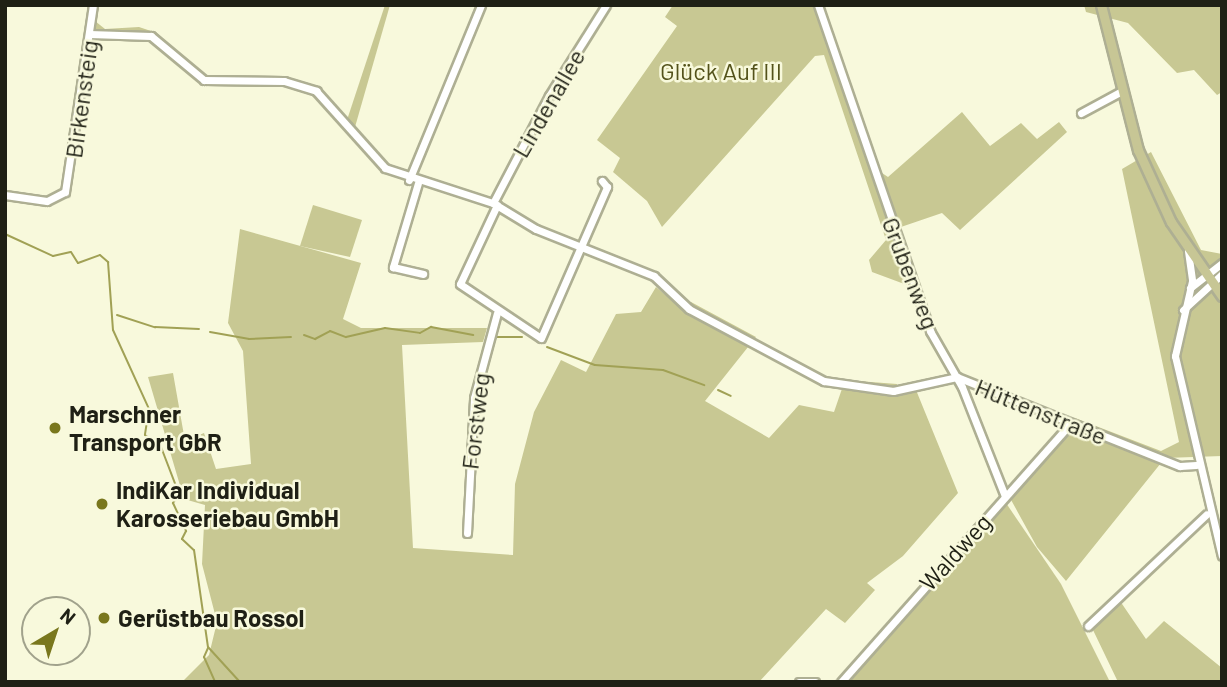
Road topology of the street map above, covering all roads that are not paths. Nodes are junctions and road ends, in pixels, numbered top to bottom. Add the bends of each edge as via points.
1 (93, 5) edge
2 (481, 5) edge
3 (606, 5) edge
4 (818, 5) edge
5 (1101, 5) edge
6 (89, 34) junction
7 (1120, 92) junction
8 (1082, 113) dead end
9 (413, 181) junction
10 (602, 181) dead end
11 (5, 195) edge
12 (495, 204) junction
13 (583, 246) junction
14 (1188, 251) junction
15 (1222, 263) edge
16 (423, 274) dead end
17 (1222, 274) edge
18 (1208, 278) junction
19 (1190, 288) junction
20 (1222, 296) edge
21 (497, 313) junction
22 (1180, 313) junction
23 (957, 377) junction
24 (1071, 423) junction
25 (1196, 465) junction
26 (1005, 496) junction
27 (1207, 514) junction
28 (467, 533) dead end
29 (1222, 556) edge
30 (1088, 626) dead end
31 (799, 682) edge
32 (815, 682) edge
33 (841, 682) edge

1 - 6 street, Birkensteig
2 - 9 street
3 - 12 street, Lindenallee via 549,96
4 - 23 street, Grubenweg via 926,319
5 - 7 main road
6 - 9 street, Hüttenstraße via 151,36 204,80 284,81 316,91 385,168
6 - 11 street, Birkensteig via 65,192 47,201
7 - 8 street
7 - 14 main road via 1138,150
9 - 12 street, Hüttenstraße
9 - 16 street via 393,267
10 - 13 street via 607,187
12 - 13 street, Hüttenstraße
12 - 21 street, Lindenallee via 460,284
13 - 21 street via 546,336
13 - 23 street, Hüttenstraße via 654,276 689,309 824,382 893,391
14 - 18 main road
14 - 19 street
15 - 18 street
17 - 18 street
18 - 19 street
18 - 20 main road
18 - 22 street
19 - 22 street
21 - 28 street, Forstweg via 474,398
22 - 25 street via 1175,356
23 - 24 street, Hüttenstraße
23 - 26 street, Grubenweg
24 - 25 street, Hüttenstraße via 1180,466
24 - 26 street, Waldweg
25 - 27 street
26 - 33 street, Waldweg
27 - 29 street
27 - 30 street
31 - 32 street

